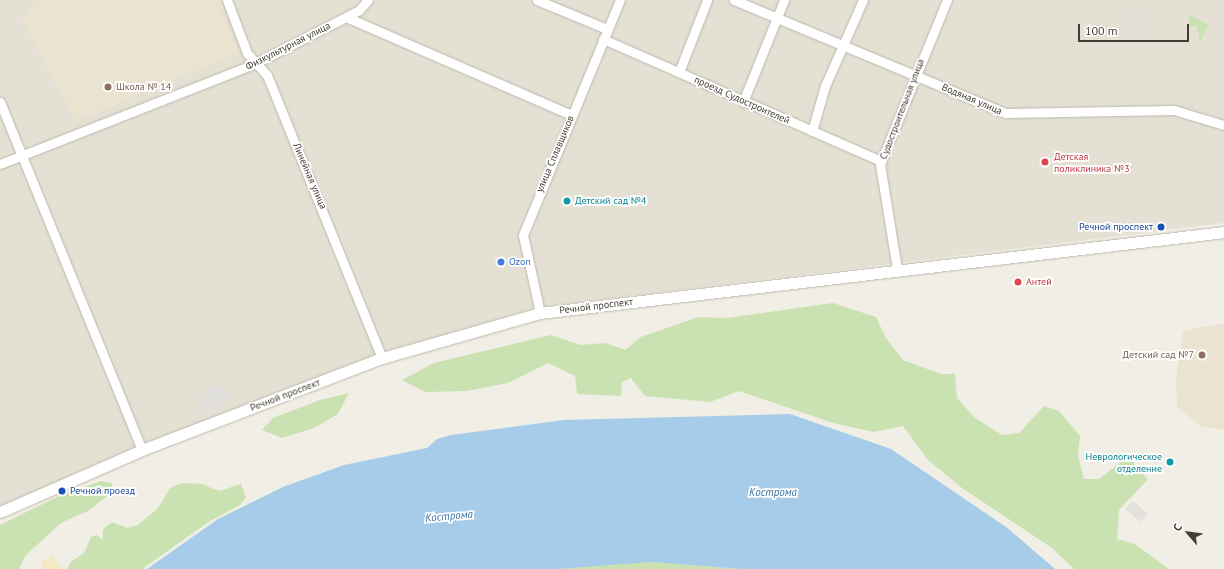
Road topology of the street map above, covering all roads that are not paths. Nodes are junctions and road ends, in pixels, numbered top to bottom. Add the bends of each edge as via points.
1 (227, 0) edge
2 (368, 0) edge
3 (537, 0) edge
4 (620, 0) edge
5 (707, 0) edge
6 (734, 0) edge
7 (784, 0) edge
8 (863, 0) edge
9 (947, 0) edge
10 (346, 17) junction
11 (776, 18) junction
12 (607, 29) junction
13 (603, 39) junction
14 (843, 45) junction
15 (256, 63) junction
16 (679, 72) junction
17 (914, 75) junction
18 (0, 102) edge
19 (743, 102) junction
20 (571, 115) junction
21 (1224, 126) edge
22 (812, 131) junction
23 (22, 155) junction
24 (881, 161) junction
25 (0, 164) edge
26 (1224, 232) edge
27 (897, 269) junction
28 (540, 313) junction
29 (382, 358) junction
30 (142, 450) junction
31 (0, 512) edge

1 - 15 street, Линейная улица via 247,54
2 - 10 street, Физкультурная улица via 359,10
3 - 12 street
4 - 12 street, улица Сплавщиков
5 - 16 street
6 - 11 street, Водяная улица
7 - 11 street
8 - 14 street
9 - 17 street, Судостроительная улица
10 - 15 street, Физкультурная улица
10 - 20 street
11 - 14 street, Водяная улица
11 - 19 street
12 - 13 street, улица Сплавщиков
13 - 16 street, проезд Судостроителей
13 - 20 street, улица Сплавщиков
14 - 17 street, Водяная улица
14 - 22 street via 825,86
15 - 23 street, Физкультурная улица
15 - 29 street, Линейная улица via 270,82
16 - 19 street, проезд Судостроителей
17 - 21 street, Водяная улица via 1006,114 1174,110
17 - 24 street, Судостроительная улица
18 - 23 street
19 - 22 street, проезд Судостроителей
20 - 28 street, улица Сплавщиков via 523,235
22 - 24 street, проезд Судостроителей
23 - 25 street, Физкультурная улица
23 - 30 street
24 - 27 street, Судостроительная улица
26 - 27 street, Речной проспект
27 - 28 street, Речной проспект
28 - 29 street, Речной проспект
29 - 30 street, Речной проспект
30 - 31 street, Речной проспект

